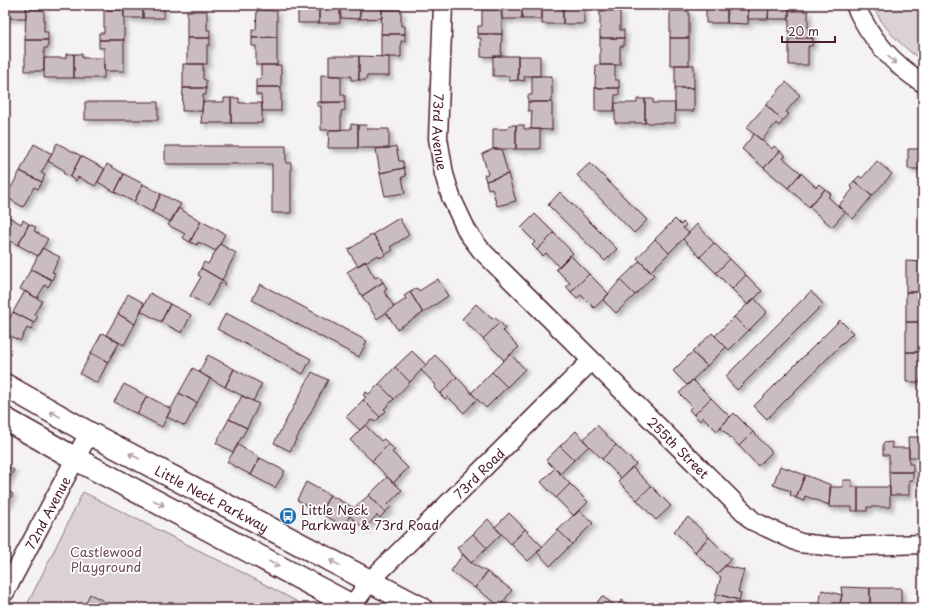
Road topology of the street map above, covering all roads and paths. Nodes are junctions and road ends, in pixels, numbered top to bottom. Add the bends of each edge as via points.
1 (443, 5) edge
2 (855, 5) edge
3 (923, 83) edge
4 (481, 250) joint
5 (591, 361) junction
6 (5, 385) edge
7 (5, 419) edge
8 (89, 433) junction
9 (76, 459) junction
10 (923, 544) edge
11 (370, 581) junction
12 (5, 592) edge
13 (354, 607) edge
14 (421, 608) edge

1 - 4 street, 73rd Avenue via 438,130 444,174 468,233
2 -> 3 street via 866,28 882,50 906,72
4 - 5 street, 255th Street
5 - 10 street, 255th Street via 753,521 800,543 834,547
5 - 11 street, 73rd Road
8 -> 6 main road, Little Neck Parkway
7 - 9 main road
8 - 9 street, 72nd Avenue
11 -> 8 main road, Little Neck Parkway
9 - 12 street, 72nd Avenue
9 -> 13 main road
11 - 13 street, 73rd Road
11 - 14 main road, Little Neck Parkway

